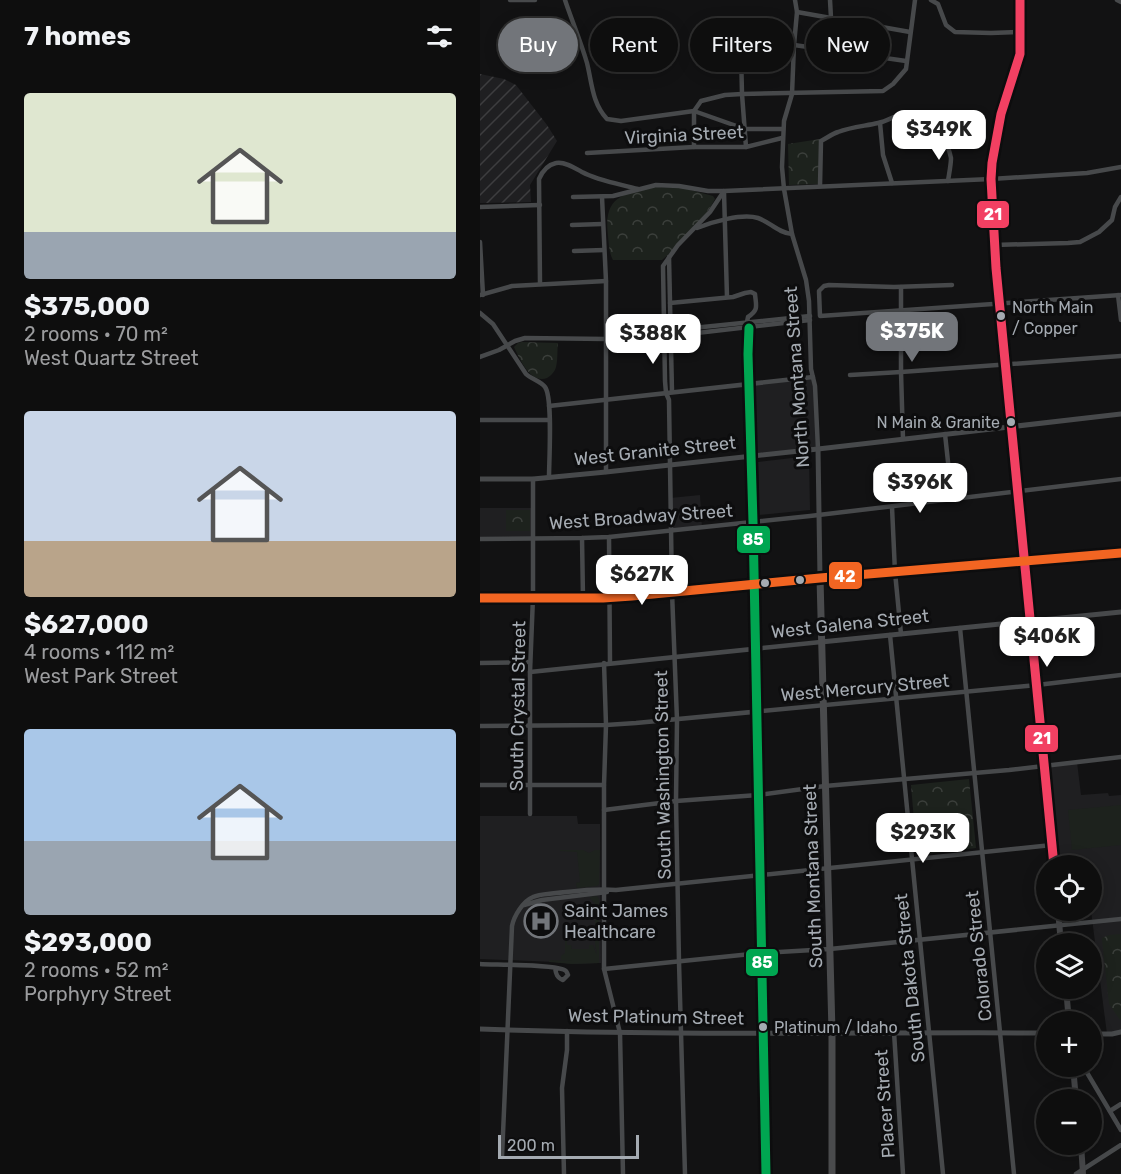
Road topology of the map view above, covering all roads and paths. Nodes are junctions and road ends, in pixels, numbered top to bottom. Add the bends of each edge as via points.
1 (510, 0) edge
2 (536, 0) edge
3 (565, 0) edge
4 (795, 0) edge
5 (830, 0) edge
6 (915, 0) edge
7 (931, 0) edge
8 (1020, 0) edge
9 (797, 12) junction
10 (831, 18) joint
11 (890, 29) edge
12 (910, 32) junction
13 (1021, 32) junction
14 (794, 45) joint
15 (806, 46) edge
16 (890, 60) edge
17 (906, 62) junction
18 (741, 72) edge
19 (793, 72) edge
20 (742, 94) junction
21 (792, 94) junction
22 (694, 111) junction
23 (880, 123) junction
24 (745, 129) junction
25 (783, 129) junction
26 (782, 139) junction
27 (694, 147) junction
28 (746, 147) junction
29 (587, 153) dead end
30 (1121, 167) edge
31 (991, 179) junction
32 (948, 181) junction
33 (892, 183) junction
34 (820, 186) junction
35 (638, 189) junction
36 (784, 189) junction
37 (724, 191) junction
38 (573, 197) dead end
39 (602, 197) junction
40 (1121, 197) edge
41 (540, 205) junction
42 (480, 207) edge
43 (726, 220) junction
44 (602, 224) junction
45 (572, 225) dead end
46 (695, 229) junction
47 (792, 234) junction
48 (480, 242) edge
49 (994, 245) junction
50 (574, 250) dead end
51 (604, 250) junction
52 (669, 257) junction
53 (606, 281) junction
54 (540, 284) junction
55 (952, 285) dead end
56 (901, 287) junction
57 (481, 295) edge
58 (1120, 295) edge
59 (727, 297) junction
60 (670, 303) junction
61 (1000, 304) junction
62 (901, 311) junction
63 (480, 312) edge
64 (810, 318) junction
65 (1121, 320) edge
66 (748, 325) junction
67 (664, 334) junction
68 (671, 334) junction
69 (606, 339) junction
70 (508, 346) junction
71 (1121, 356) edge
72 (480, 357) edge
73 (1005, 364) junction
74 (901, 372) junction
75 (850, 375) dead end
76 (813, 377) junction
77 (749, 384) junction
78 (672, 392) junction
79 (666, 393) junction
80 (607, 399) junction
81 (669, 400) junction
82 (549, 406) junction
83 (1121, 414) edge
84 (480, 420) edge
85 (549, 420) junction
86 (1011, 427) junction
87 (945, 434) junction
88 (903, 439) junction
89 (818, 449) junction
90 (751, 456) junction
91 (670, 465) junction
92 (606, 472) junction
93 (549, 477) junction
94 (480, 479) edge
95 (533, 479) junction
96 (1121, 479) edge
97 (1018, 492) junction
98 (951, 500) junction
99 (892, 507) junction
100 (819, 515) junction
101 (753, 522) junction
102 (671, 531) junction
103 (609, 537) junction
104 (582, 538) junction
105 (480, 539) edge
106 (532, 539) junction
107 (1121, 553) edge
108 (1025, 561) junction
109 (895, 572) junction
110 (820, 578) junction
111 (754, 584) junction
112 (672, 592) junction
113 (533, 597) junction
114 (610, 597) junction
115 (480, 598) edge
116 (583, 598) junction
117 (1121, 612) edge
118 (1030, 621) junction
119 (960, 628) junction
120 (901, 634) junction
121 (890, 635) junction
122 (821, 642) junction
123 (755, 649) junction
124 (675, 657) junction
125 (530, 662) junction
126 (480, 663) edge
127 (604, 663) junction
128 (610, 663) junction
129 (530, 672) junction
130 (1121, 675) edge
131 (1036, 685) junction
132 (966, 692) junction
133 (896, 699) junction
134 (823, 705) junction
135 (756, 711) junction
136 (677, 720) junction
137 (606, 725) junction
138 (480, 726) edge
139 (531, 726) junction
140 (1121, 757) edge
141 (1044, 766) junction
142 (974, 772) junction
143 (904, 779) junction
144 (480, 785) edge
145 (530, 785) junction
146 (604, 785) junction
147 (825, 786) junction
148 (759, 795) junction
149 (676, 801) junction
150 (604, 810) junction
151 (530, 814) dead end
152 (1052, 845) junction
153 (983, 852) junction
154 (1053, 855) edge
155 (912, 859) junction
156 (827, 868) junction
157 (760, 875) junction
158 (678, 883) junction
159 (604, 891) junction
160 (1121, 919) edge
161 (1059, 921) edge
162 (1060, 926) junction
163 (989, 933) junction
164 (1060, 933) edge
165 (919, 940) junction
166 (830, 949) junction
167 (761, 953) junction
168 (679, 962) junction
169 (480, 964) edge
170 (511, 965) junction
171 (555, 968) dead end
172 (604, 969) junction
173 (480, 1029) edge
174 (507, 1030) junction
175 (567, 1031) junction
176 (832, 1032) junction
177 (894, 1032) junction
178 (928, 1032) junction
179 (1121, 1032) edge
180 (620, 1033) junction
181 (764, 1033) junction
182 (1000, 1033) junction
183 (1036, 1033) edge
184 (681, 1034) junction
185 (1102, 1034) edge
186 (1090, 1077) edge
187 (1121, 1104) edge
188 (1110, 1111) junction
189 (1121, 1130) edge
190 (1121, 1145) edge
191 (1082, 1155) edge
192 (502, 1157) dead end
193 (1083, 1172) edge
194 (564, 1174) edge
195 (623, 1174) edge
196 (685, 1174) edge
197 (766, 1174) edge
198 (832, 1174) edge
199 (903, 1174) edge
200 (943, 1174) edge
201 (1014, 1174) edge
202 (1076, 1174) edge

1 - 2 street
3 - 22 street via 597,106 607,119 621,121
4 - 9 street, North Montana Street
5 - 10 street
6 - 12 street
7 - 13 street via 938,4 946,25 955,32
8 - 13 main road
9 - 10 street
9 - 14 street, North Montana Street
11 - 12 street
12 - 17 street
13 - 31 main road via 1018,60 997,130
14 - 15 street
16 - 17 street
17 - 21 street via 901,76 883,91
18 - 20 street
19 - 21 street, North Montana Street
20 - 21 street
20 - 22 street via 701,101
20 - 24 street
21 - 25 street, North Montana Street
22 - 24 street
22 - 27 street
23 - 32 street via 911,113 930,123 943,138 951,157
23 - 33 street via 883,155
23 - 34 street via 836,132 821,141
24 - 25 street
24 - 28 street
25 - 26 street, North Montana Street
26 - 28 street, Virginia Street
26 - 36 street, North Montana Street
27 - 28 street, Virginia Street
27 - 29 street, Virginia Street
30 - 31 street
31 - 32 street
31 - 49 main road
32 - 33 street
33 - 34 street
34 - 36 street
35 - 37 street via 672,185
35 - 39 street
35 - 41 street via 559,162 543,171 539,179
36 - 37 street
36 - 47 street, North Montana Street
37 - 43 street
37 - 46 street
38 - 39 street
39 - 44 street
40 - 49 street via 1113,220 1080,242
41 - 42 street
41 - 54 street
43 - 46 street
43 - 47 street via 757,218
43 - 59 street
44 - 45 street
44 - 51 street
46 - 52 street
47 - 64 street, North Montana Street via 806,280
48 - 57 street
49 - 61 main road
50 - 51 street
51 - 53 street
52 - 60 street
52 - 67 street via 663,268
53 - 54 street
53 - 69 street
54 - 57 street via 512,286
55 - 56 street
56 - 62 street
56 - 62 street via 829,285 821,288 819,294 820,316
58 - 61 street
58 - 65 street
59 - 60 street
59 - 66 street via 753,293 756,310 748,317
60 - 68 street
61 - 62 street
61 - 73 main road
62 - 74 street
63 - 70 street
64 - 66 street
64 - 76 street, North Montana Street
66 - 68 street
66 - 77 street
67 - 68 street
67 - 69 street
67 - 79 street
68 - 78 street
69 - 70 street via 525,338
69 - 80 street
70 - 72 street
70 - 82 street via 526,374 546,388
71 - 73 street
73 - 74 street
73 - 86 main road
74 - 75 street
74 - 88 street
76 - 77 street
76 - 89 street, North Montana Street
77 - 78 street
77 - 90 street
78 - 79 street
78 - 81 street
79 - 80 street
79 - 81 street
80 - 82 street
80 - 92 street
81 - 91 street, South Washington Street
82 - 85 street
83 - 86 street, West Granite Street
84 - 85 street
85 - 93 street
86 - 87 street, West Granite Street
86 - 97 main road
87 - 88 street, West Granite Street
87 - 98 street
88 - 89 street, West Granite Street
89 - 90 street, West Granite Street
89 - 100 street, North Montana Street
90 - 91 street, West Granite Street
90 - 101 street
91 - 92 street, West Granite Street
91 - 102 street, South Washington Street
92 - 93 street, West Granite Street
93 - 95 street, West Granite Street
94 - 95 street, West Granite Street
95 - 106 street, South Crystal Street
96 - 97 street, West Broadway Street
97 - 98 street, West Broadway Street
97 - 108 main road
98 - 99 street, West Broadway Street
99 - 100 street, West Broadway Street
99 - 109 street
100 - 101 street, West Broadway Street
100 - 110 street, North Montana Street
101 - 102 street, West Broadway Street
101 - 111 street
102 - 103 street, West Broadway Street
102 - 112 street, South Washington Street
103 - 104 street, West Broadway Street
103 - 114 street
104 - 106 street, West Broadway Street
104 - 116 street
105 - 106 street, West Broadway Street
106 - 113 street, South Crystal Street
107 - 108 main road
108 - 109 main road
108 - 118 main road
109 - 110 main road
109 - 120 street
110 - 111 street
110 - 122 main road, South Montana Street
111 - 112 street
111 - 123 street
112 - 114 street
112 - 124 street, South Washington Street
113 - 115 street
113 - 116 street
113 - 125 street, South Crystal Street
114 - 116 street
114 - 128 street
117 - 118 street, West Galena Street
118 - 119 street, West Galena Street
118 - 131 main road
119 - 120 street, West Galena Street
119 - 132 street, Colorado Street
120 - 121 street, West Galena Street
121 - 122 street, West Galena Street
121 - 133 street, South Dakota Street
122 - 123 street, West Galena Street
122 - 134 main road, South Montana Street
123 - 124 street, West Galena Street
123 - 135 street
124 - 128 street, West Galena Street
124 - 136 street, South Washington Street
125 - 126 street
125 - 129 street, South Crystal Street
127 - 128 street, West Galena Street
127 - 129 street, West Galena Street
127 - 137 street
129 - 139 street, South Crystal Street
130 - 131 street, West Mercury Street
131 - 132 street, West Mercury Street
131 - 141 main road
132 - 133 street, West Mercury Street
132 - 142 street, Colorado Street
133 - 134 street, West Mercury Street
133 - 143 street, South Dakota Street
134 - 135 street, West Mercury Street
134 - 147 main road, South Montana Street
135 - 136 street, West Mercury Street
135 - 148 street
136 - 137 street, West Mercury Street
136 - 149 street, South Washington Street
137 - 139 street, West Mercury Street
137 - 146 street
138 - 139 street, West Mercury Street
139 - 145 street, South Crystal Street
140 - 141 street
141 - 142 street
141 - 152 main road
142 - 143 street
142 - 153 street, Colorado Street
143 - 147 street
143 - 155 street, South Dakota Street
144 - 145 street
145 - 146 street
145 - 151 street, South Crystal Street
146 - 150 street
147 - 148 street
147 - 156 main road, South Montana Street
148 - 149 street
148 - 157 street
149 - 150 street
149 - 158 street, South Washington Street
150 - 159 street
152 - 153 street
152 - 154 main road
153 - 155 street
153 - 163 street, Colorado Street
155 - 156 street
155 - 165 street, South Dakota Street
156 - 157 street
156 - 166 main road, South Montana Street
157 - 158 street
157 - 167 street
158 - 159 street
158 - 168 street, South Washington Street
159 - 170 street via 524,905 513,922
159 - 172 street
160 - 162 street
161 - 162 main road
162 - 163 street
162 - 164 main road
163 - 165 street
163 - 182 street, Colorado Street
165 - 166 street
165 - 178 street, South Dakota Street
166 - 167 street
166 - 176 main road, South Montana Street
167 - 168 street
167 - 181 street
168 - 172 street
168 - 184 street, South Washington Street
169 - 170 street
170 - 171 street
170 - 174 street
172 - 180 street
173 - 174 street, West Platinum Street
174 - 175 street, West Platinum Street
174 - 192 street
175 - 180 street, West Platinum Street
175 - 194 street via 562,1088
176 - 177 street, West Platinum Street
176 - 181 street, West Platinum Street
176 - 198 main road, South Montana Street
177 - 178 street, West Platinum Street
177 - 199 street, Placer Street
178 - 182 street, West Platinum Street
178 - 200 street, South Dakota Street
179 - 185 street
180 - 184 street, West Platinum Street
180 - 195 street
181 - 184 street, West Platinum Street
181 - 197 street
182 - 183 street, West Platinum Street
182 - 201 street, Colorado Street
184 - 196 street, South Washington Street
186 - 188 street
187 - 188 street
188 - 189 street
190 - 193 street
191 - 193 main road
193 - 202 street

